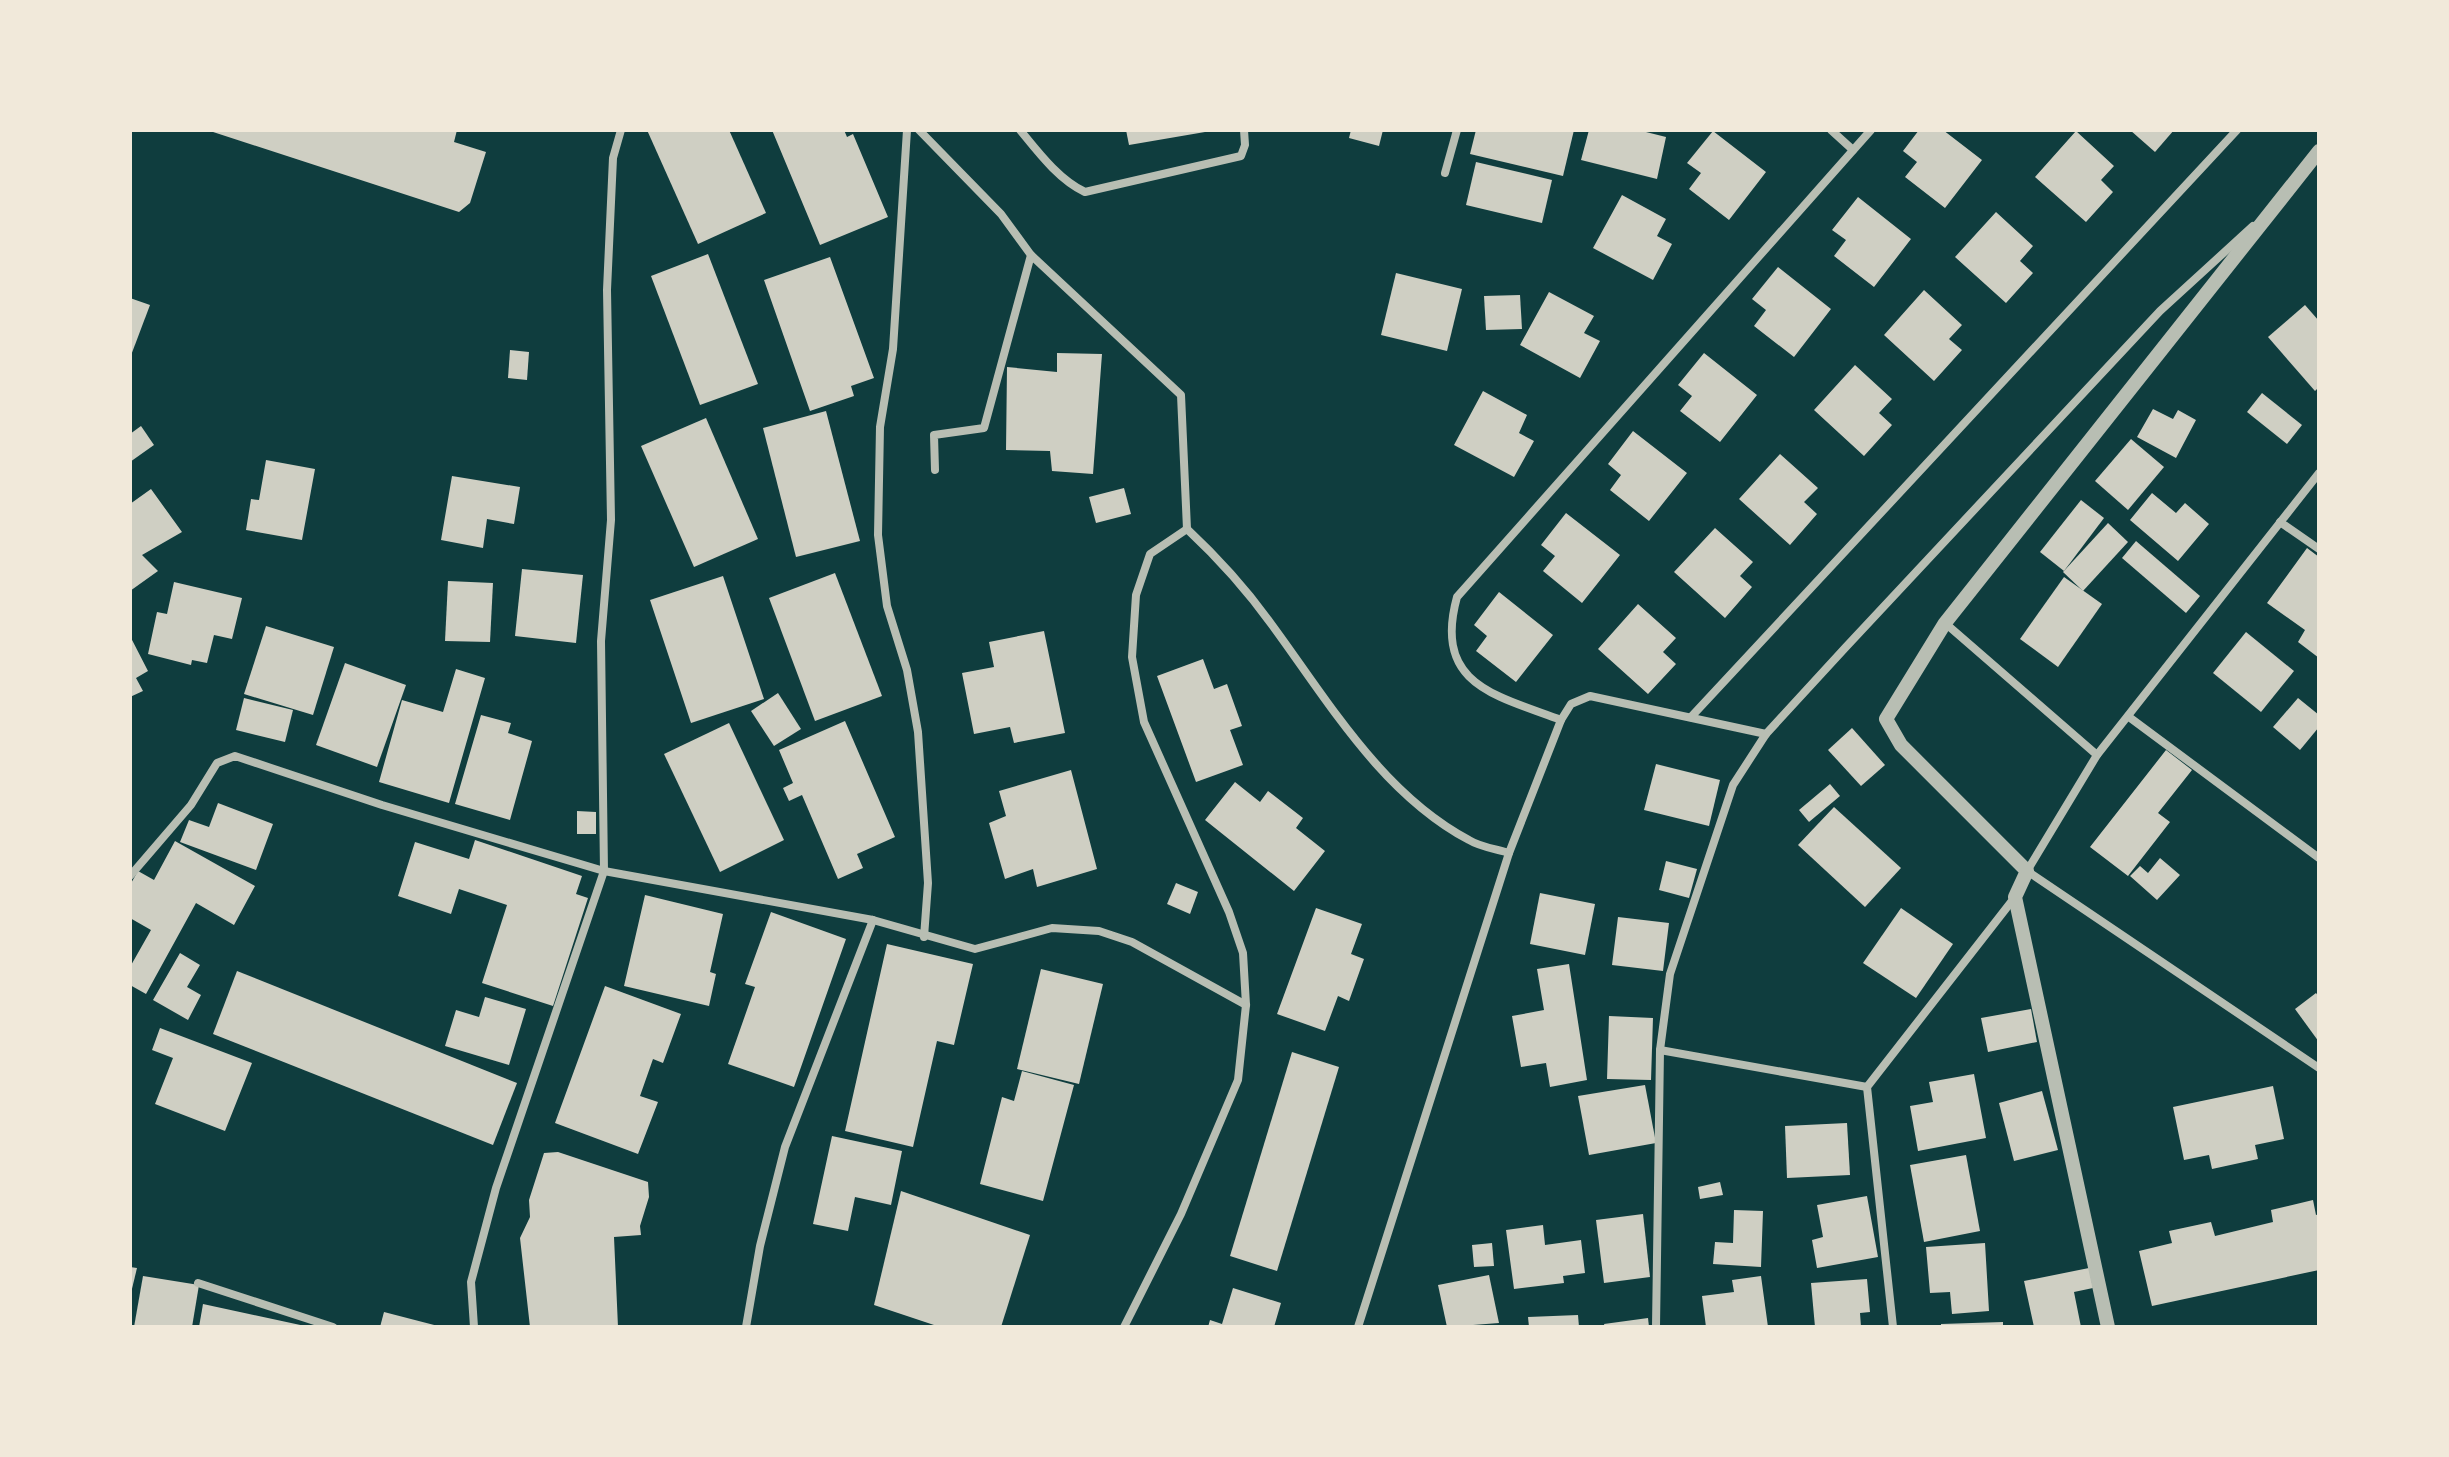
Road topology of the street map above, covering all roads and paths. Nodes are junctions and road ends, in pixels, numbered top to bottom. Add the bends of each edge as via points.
1 (621, 130) edge
2 (907, 130) edge
3 (919, 130) edge
4 (1020, 130) edge
5 (1244, 130) edge
6 (1457, 130) edge
7 (1831, 130) edge
8 (1871, 130) edge
9 (2237, 130) edge
10 (1853, 150) junction
11 (2319, 151) edge
12 (1445, 173) dead end
13 (2288, 193) junction
14 (1031, 255) junction
15 (935, 470) dead end
16 (2319, 473) edge
17 (2280, 522) junction
18 (1187, 529) junction
19 (2319, 549) edge
20 (1945, 623) junction
21 (1691, 717) junction
22 (2129, 717) junction
23 (1561, 720) junction
24 (1766, 734) junction
25 (2097, 755) junction
26 (1509, 853) junction
27 (2319, 858) edge
28 (604, 871) junction
29 (2027, 871) junction
30 (130, 876) edge
31 (2015, 897) junction
32 (873, 920) junction
33 (924, 937) junction
34 (1246, 1005) junction
35 (1660, 1050) junction
36 (2319, 1068) edge
37 (1867, 1087) junction
38 (198, 1283) dead end
39 (333, 1327) edge
40 (474, 1327) edge
41 (746, 1327) edge
42 (1124, 1327) edge
43 (1358, 1327) edge
44 (1656, 1327) edge
45 (1893, 1327) edge
46 (2108, 1327) edge

1 - 28 street via 613,158 607,290 611,520 601,641
2 - 33 street via 893,349 880,427 878,535 887,606 907,670 918,732 928,883
3 - 14 street via 1001,214
4 - 5 street via 1043,159 1085,192 1241,156
6 - 12 street
7 - 10 street
8 - 10 street
9 - 21 street
10 - 23 street via 1457,597 1450,624 1455,662 1481,690
11 - 13 street
13 - 20 street
13 - 24 street via 2160,311
14 - 15 street via 984,428 934,435
14 - 18 street via 1181,395
16 - 17 street
17 - 19 street
17 - 22 street
18 - 26 street via 1271,622 1350,733 1414,800 1469,841
18 - 34 street via 1150,554 1136,595 1132,657 1144,722 1243,953
20 - 25 street
20 - 29 street via 1886,719 1901,745
21 - 23 street via 1590,696 1571,704
21 - 24 street
22 - 25 street
22 - 27 street
23 - 26 street
24 - 35 street via 1728,799 1670,974
25 - 29 street
26 - 43 street
28 - 30 street via 228,756 217,763 191,805
28 - 32 street
28 - 40 street via 496,1188 471,1282
29 - 31 street
29 - 36 street
31 - 37 street
31 - 46 street
32 - 33 street
32 - 41 street via 785,1147
33 - 34 street via 975,949 1052,928 1099,931 1132,942
34 - 42 street via 1238,1080 1181,1214
35 - 37 street
35 - 44 street
37 - 45 street
38 - 39 street

